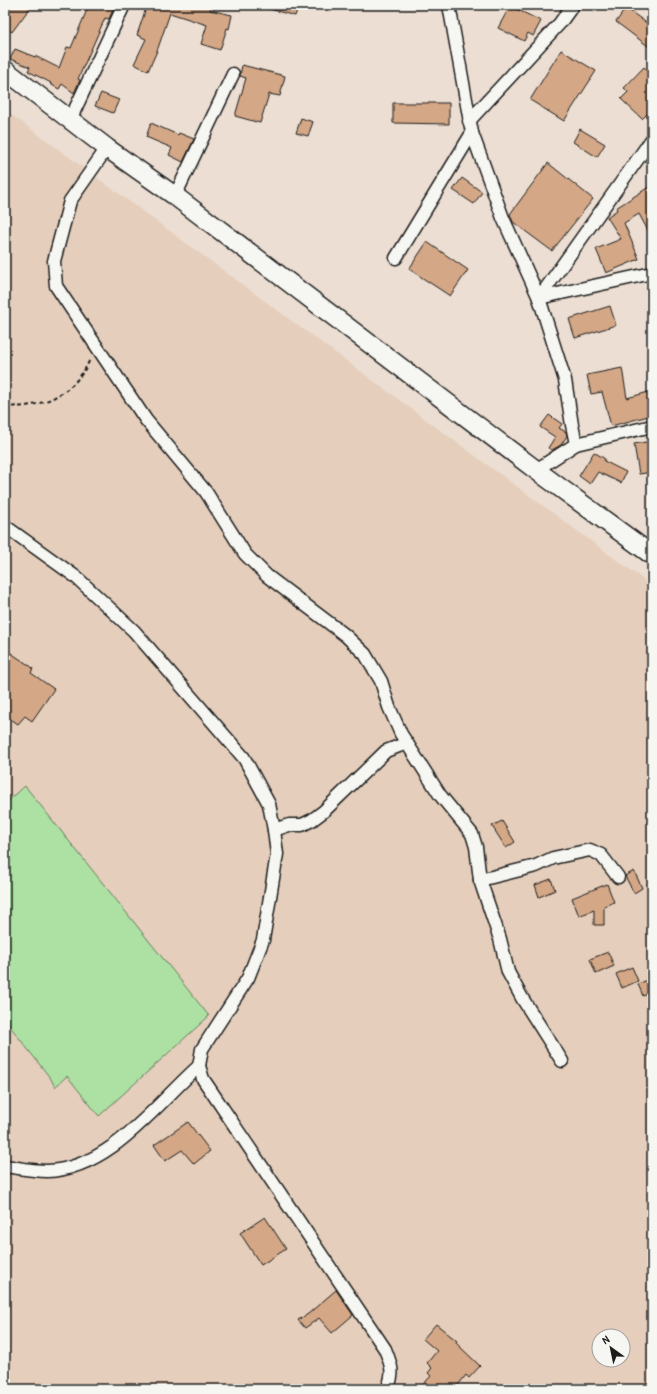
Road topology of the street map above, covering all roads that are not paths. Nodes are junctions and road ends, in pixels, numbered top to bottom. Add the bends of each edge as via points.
1 (124, 5) edge
2 (450, 5) edge
3 (572, 5) edge
4 (5, 70) edge
5 (233, 74) dead end
6 (70, 120) junction
7 (471, 127) junction
8 (652, 139) edge
9 (107, 148) junction
10 (175, 196) junction
11 (396, 258) dead end
12 (652, 273) edge
13 (539, 298) junction
14 (652, 426) edge
15 (576, 444) junction
16 (536, 470) junction
17 (5, 526) edge
18 (652, 555) edge
19 (407, 743) junction
20 (274, 830) junction
21 (618, 877) dead end
22 (480, 880) junction
23 (562, 1061) dead end
24 (199, 1066) junction
25 (5, 1166) edge
26 (387, 1389) edge

1 - 6 street
2 - 7 street
3 - 7 street via 560,23
4 - 6 street
5 - 10 street
6 - 9 street
7 - 11 street
7 - 13 street via 503,218
8 - 13 street
9 - 10 street
9 - 19 street via 70,201 54,261 56,286 146,420 206,492 245,554 267,576 345,635 365,654 380,681 388,707
10 - 16 street
12 - 13 street
13 - 15 street via 565,380
14 - 15 street
15 - 16 street
16 - 18 street
17 - 20 street via 76,577 134,631 244,758 269,804
19 - 20 street via 386,751 312,820 302,825
19 - 22 street via 440,795 472,834
20 - 24 street via 277,854 263,940 248,978 202,1049
21 - 22 street via 601,855 590,850 553,858 536,866
22 - 23 street via 508,972
24 - 25 street via 127,1135 83,1164 49,1171
24 - 26 street via 203,1079 385,1349 391,1364 392,1380

